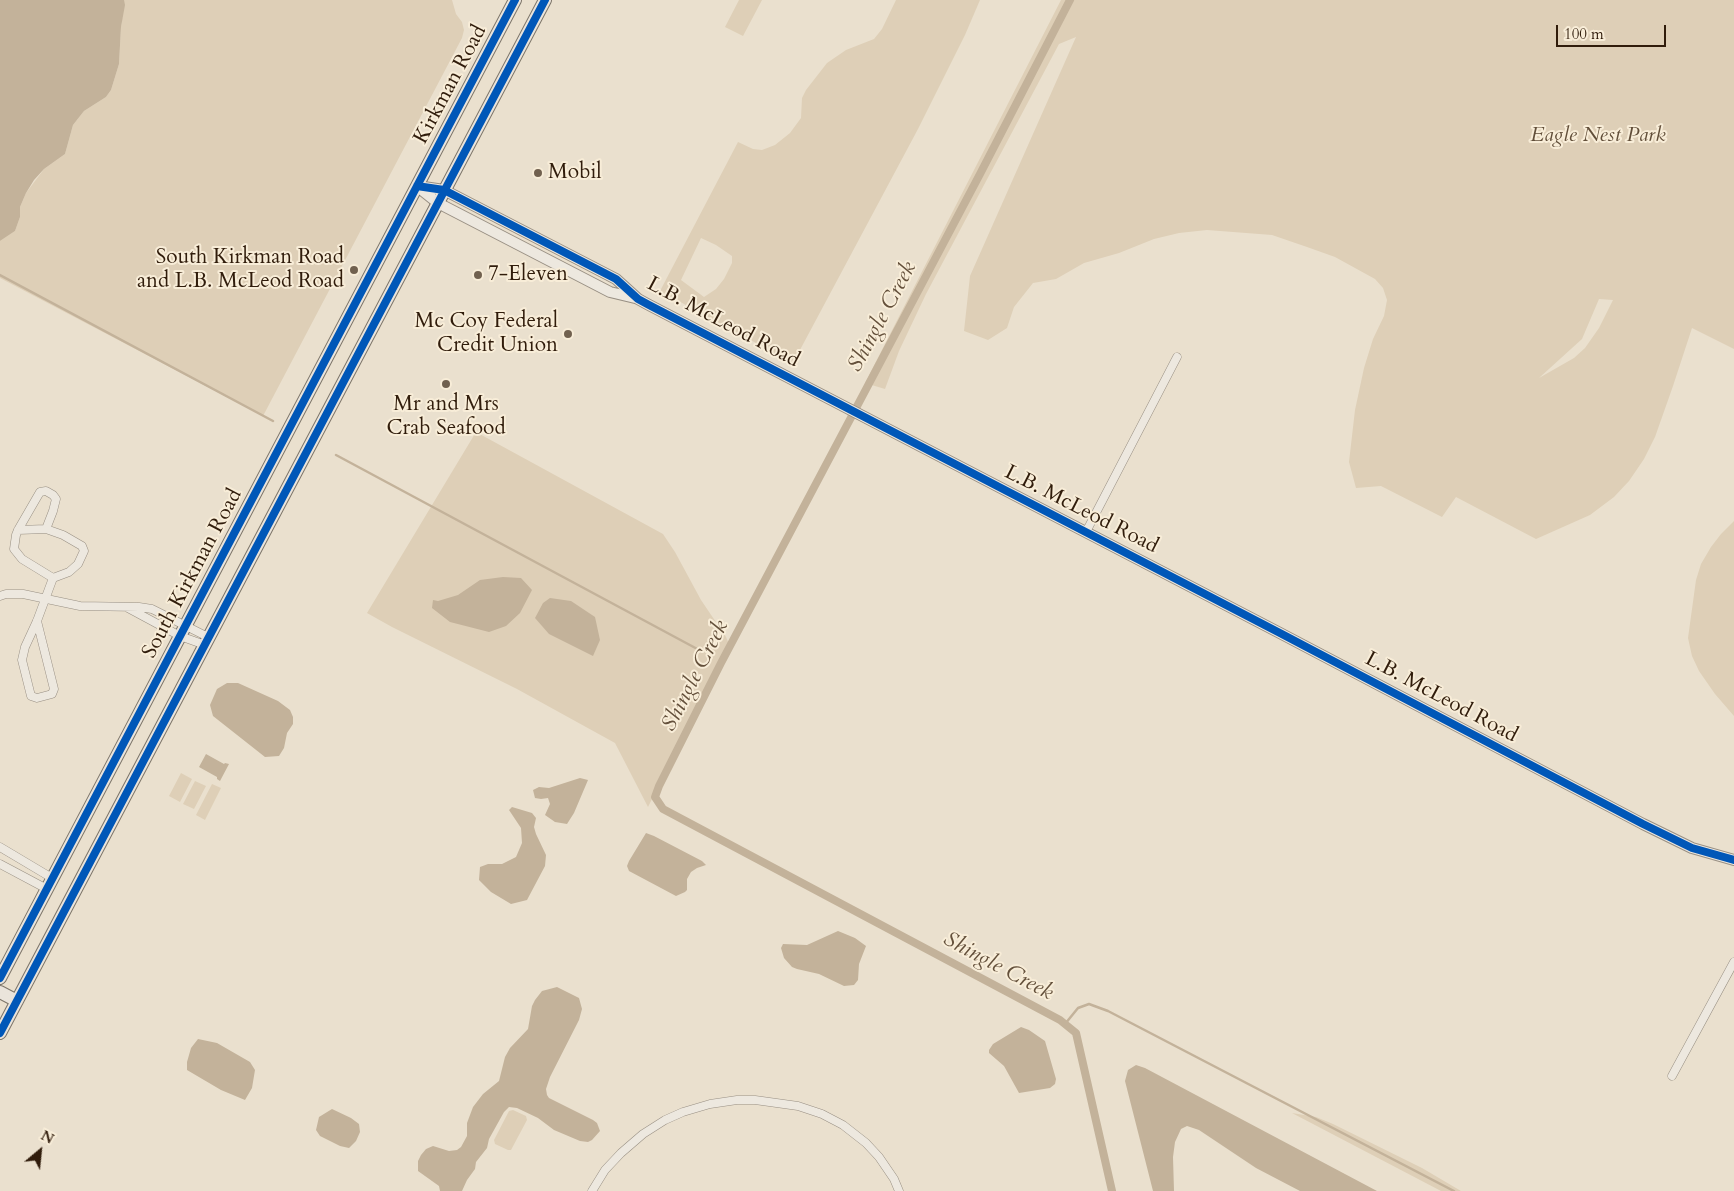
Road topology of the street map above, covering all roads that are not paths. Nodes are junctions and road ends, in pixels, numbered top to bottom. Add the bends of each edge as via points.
1 (515, 0) edge
2 (545, 0) edge
3 (417, 186) junction
4 (444, 190) junction
5 (438, 203) junction
6 (638, 299) junction
7 (1177, 357) dead end
8 (46, 529) junction
9 (18, 530) junction
10 (1086, 532) junction
11 (53, 578) junction
12 (0, 596) edge
13 (46, 598) junction
14 (126, 607) junction
15 (37, 621) junction
16 (183, 630) junction
17 (206, 641) junction
18 (0, 847) edge
19 (1734, 860) edge
20 (0, 864) edge
21 (50, 884) junction
22 (1734, 962) edge
23 (0, 978) edge
24 (0, 992) edge
25 (17, 1001) junction
26 (0, 1033) edge
27 (1672, 1076) dead end
28 (592, 1191) edge
29 (899, 1191) edge

1 - 3 main road, Kirkman Road
2 - 4 main road, Kirkman Road
3 - 4 street, L.B. McLeod Road
3 - 5 street, L.B. McLeod Road
3 - 16 main road, South Kirkman Road
4 - 5 main road, Kirkman Road
4 - 6 street, L.B. McLeod Road via 616,279
5 - 6 street, L.B. McLeod Road via 610,292
5 - 17 main road, South Kirkman Road
6 - 10 street, L.B. McLeod Road
7 - 10 street
8 - 9 street
8 - 9 street via 56,499 46,491 40,492
8 - 11 street via 78,543 84,551 78,564 69,572
9 - 11 street via 14,549 22,559
10 - 19 street, L.B. McLeod Road via 1657,831 1692,848
11 - 13 street
12 - 13 street via 22,594
13 - 14 street via 80,606
13 - 15 street
14 - 16 street
14 - 16 street via 152,609
15 - 15 street via 22,660 31,696 37,698 52,694 54,689
16 - 17 street
16 - 17 street
16 - 21 main road, South Kirkman Road
17 - 25 main road, South Kirkman Road
18 - 21 street
20 - 21 street
21 - 23 main road, South Kirkman Road
22 - 27 street
24 - 25 main road
25 - 26 main road, South Kirkman Road
28 - 29 street via 620,1153 656,1125 700,1106 746,1100 791,1104 843,1125 878,1157

